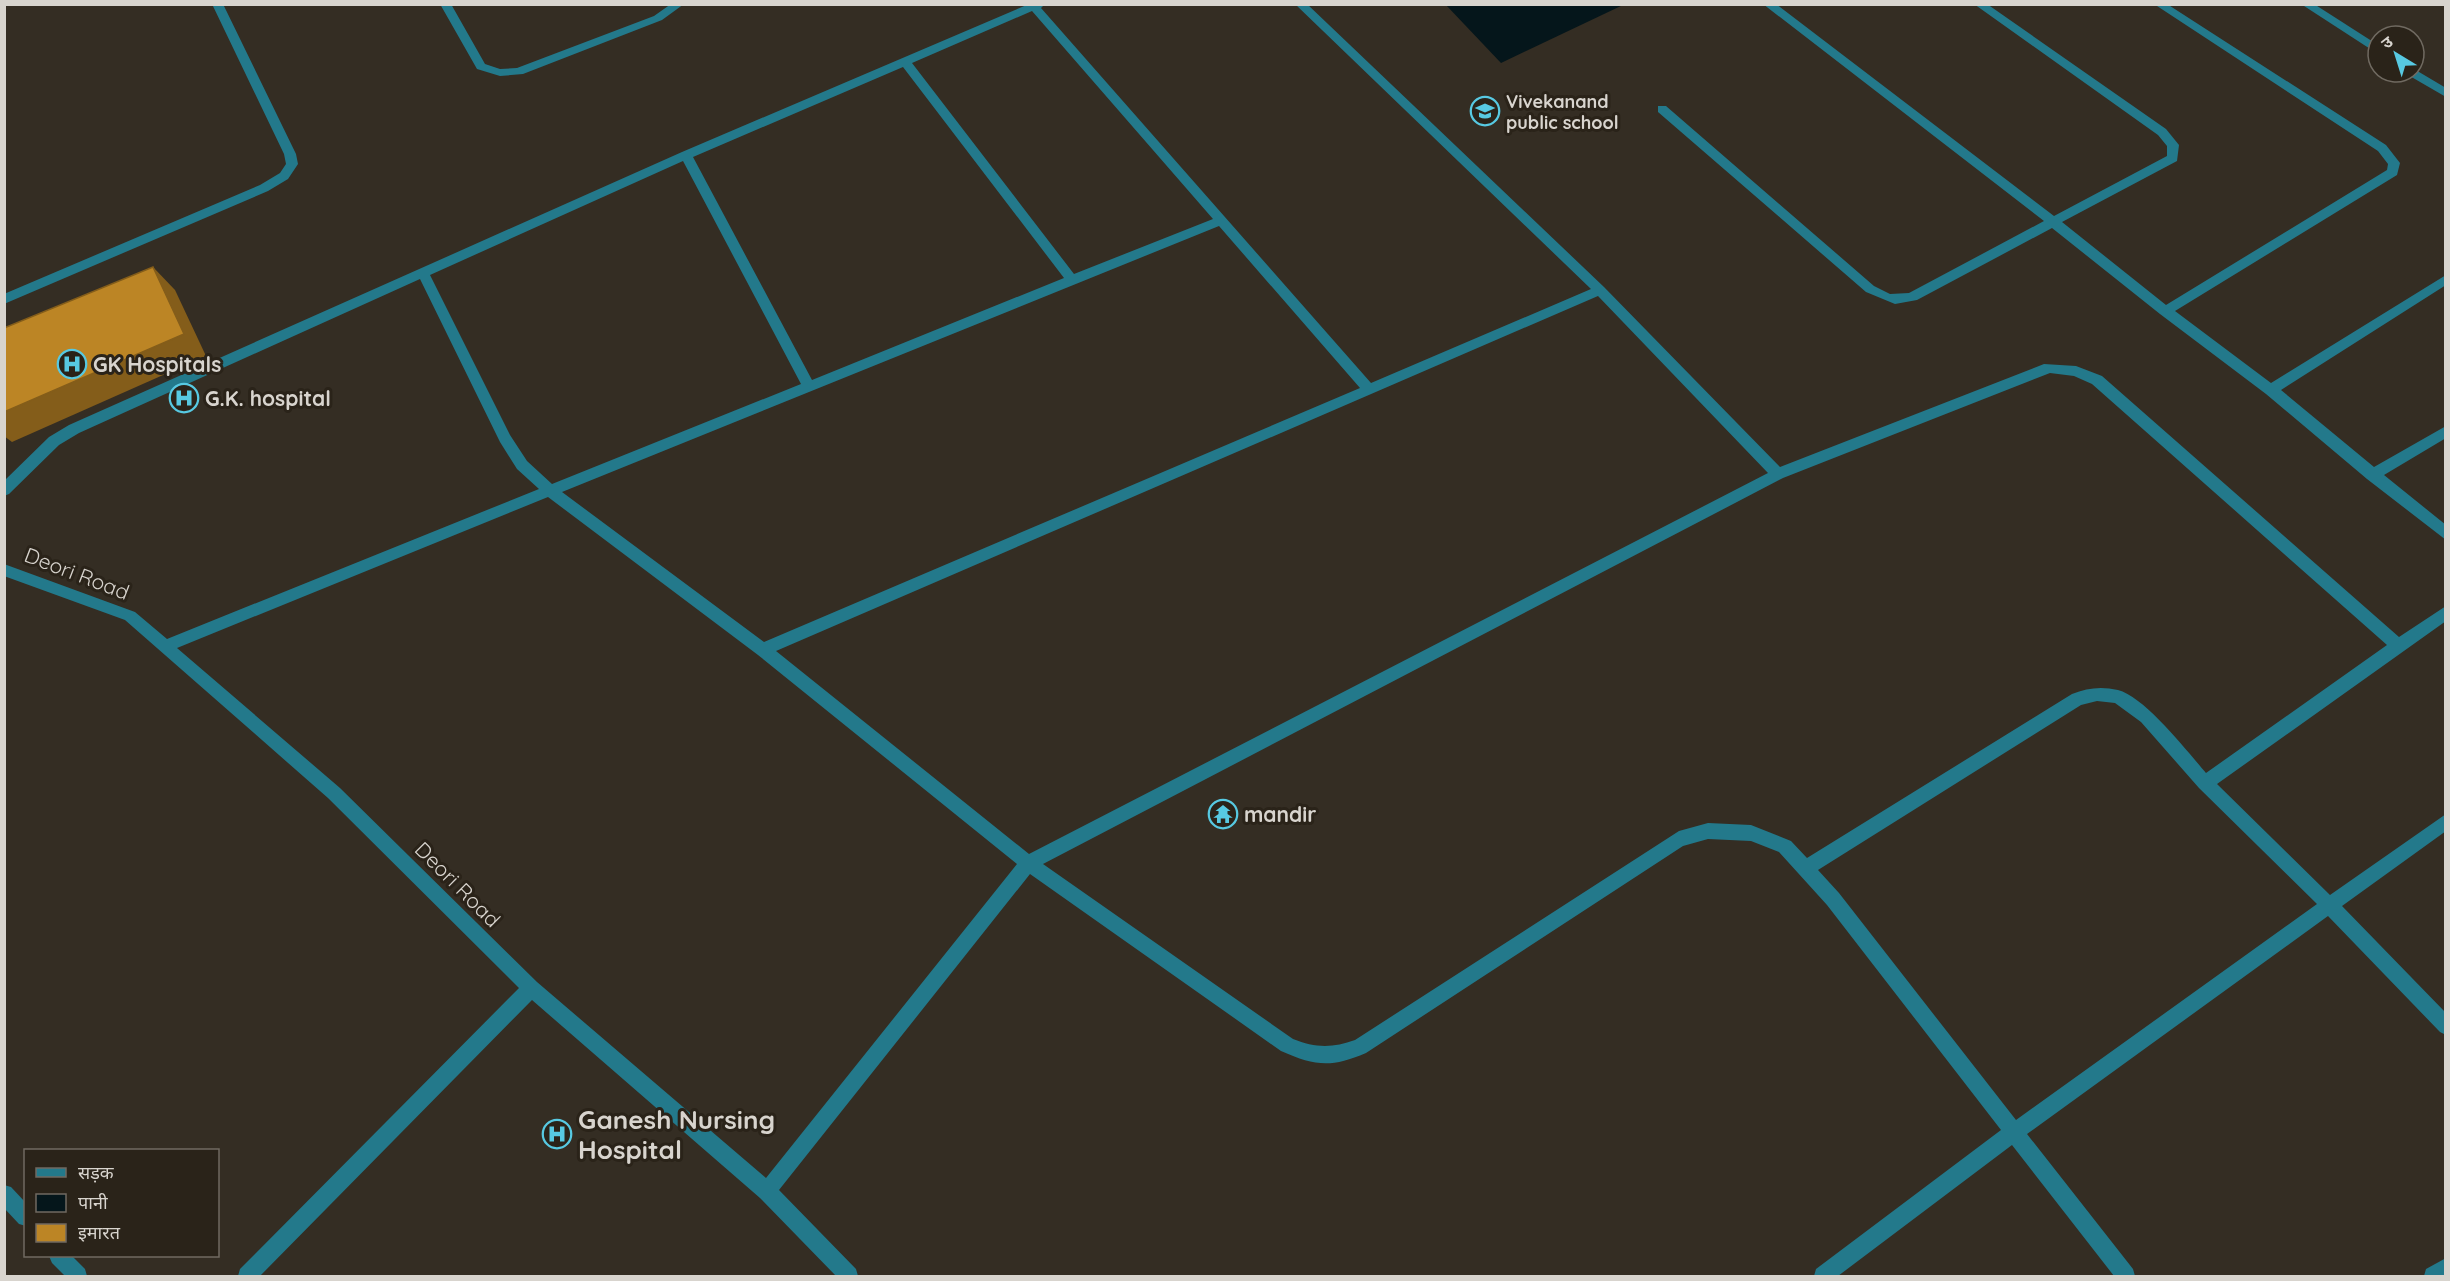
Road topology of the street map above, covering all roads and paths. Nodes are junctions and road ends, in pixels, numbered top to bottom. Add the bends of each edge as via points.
1 (217, 4) edge
2 (446, 4) edge
3 (680, 4) edge
4 (1300, 4) edge
5 (1768, 4) edge
6 (1979, 4) edge
7 (2159, 4) edge
8 (2306, 4) edge
9 (1037, 6) edge
10 (2366, 42) edge
11 (905, 62) junction
12 (2426, 81) edge
13 (2445, 93) edge
14 (1662, 109) dead end
15 (686, 155) junction
16 (1221, 220) junction
17 (2052, 221) junction
18 (423, 273) junction
19 (1071, 279) junction
20 (2445, 279) edge
21 (1600, 290) junction
22 (4, 299) edge
23 (2165, 311) junction
24 (808, 385) junction
25 (1369, 389) junction
26 (2271, 390) junction
27 (2445, 431) edge
28 (1778, 474) junction
29 (2372, 476) junction
30 (4, 490) edge
31 (549, 490) junction
32 (2445, 534) edge
33 (4, 570) edge
34 (2445, 612) edge
35 (2397, 645) junction
36 (165, 646) junction
37 (763, 650) junction
38 (2205, 783) junction
39 (2445, 821) edge
40 (1028, 863) junction
41 (1806, 868) junction
42 (2328, 904) junction
43 (531, 988) junction
44 (2445, 1026) edge
45 (2014, 1132) junction
46 (767, 1191) junction
47 (4, 1194) edge
48 (24, 1215) edge
49 (60, 1257) edge
50 (78, 1276) edge
51 (247, 1276) edge
52 (849, 1276) edge
53 (1823, 1276) edge
54 (2126, 1276) edge

1 - 22 street via 290,154 292,164 284,176
2 - 3 street via 481,66 503,74 658,18
4 - 21 street
5 - 17 street
6 - 17 street via 2162,132 2173,145 2173,158 2163,165
7 - 23 street via 2382,148 2394,163 2393,172
8 - 10 street
9 - 11 street
9 - 16 street
11 - 15 street
11 - 19 street
12 - 13 street
14 - 17 street via 1885,298 1912,297
15 - 18 street
15 - 24 street
16 - 19 street
16 - 25 street
17 - 23 street
18 - 30 street via 74,429 54,441
18 - 31 street via 506,438 522,465
19 - 24 street
20 - 26 street
21 - 25 street
21 - 28 street
23 - 26 street
24 - 31 street
25 - 37 street
26 - 29 street
27 - 29 street
28 - 35 street via 2049,368 2076,371 2097,380
28 - 40 street
29 - 32 street
31 - 36 street
31 - 37 street
33 - 36 street, Deori Road via 130,616
34 - 35 street
35 - 38 street
36 - 43 street, Deori Road via 334,793
37 - 40 street
38 - 41 street via 2146,717 2118,697 2097,694 2077,699
38 - 42 street
39 - 42 street
40 - 41 street via 1287,1045 1312,1056 1338,1055 1360,1047 1679,839 1708,831 1751,833 1785,846
40 - 46 street
41 - 45 street
42 - 44 street
42 - 45 street
43 - 46 street, Deori Road
43 - 51 street
45 - 53 street
45 - 54 street
46 - 52 street, Deori Road
47 - 48 street
49 - 50 street

